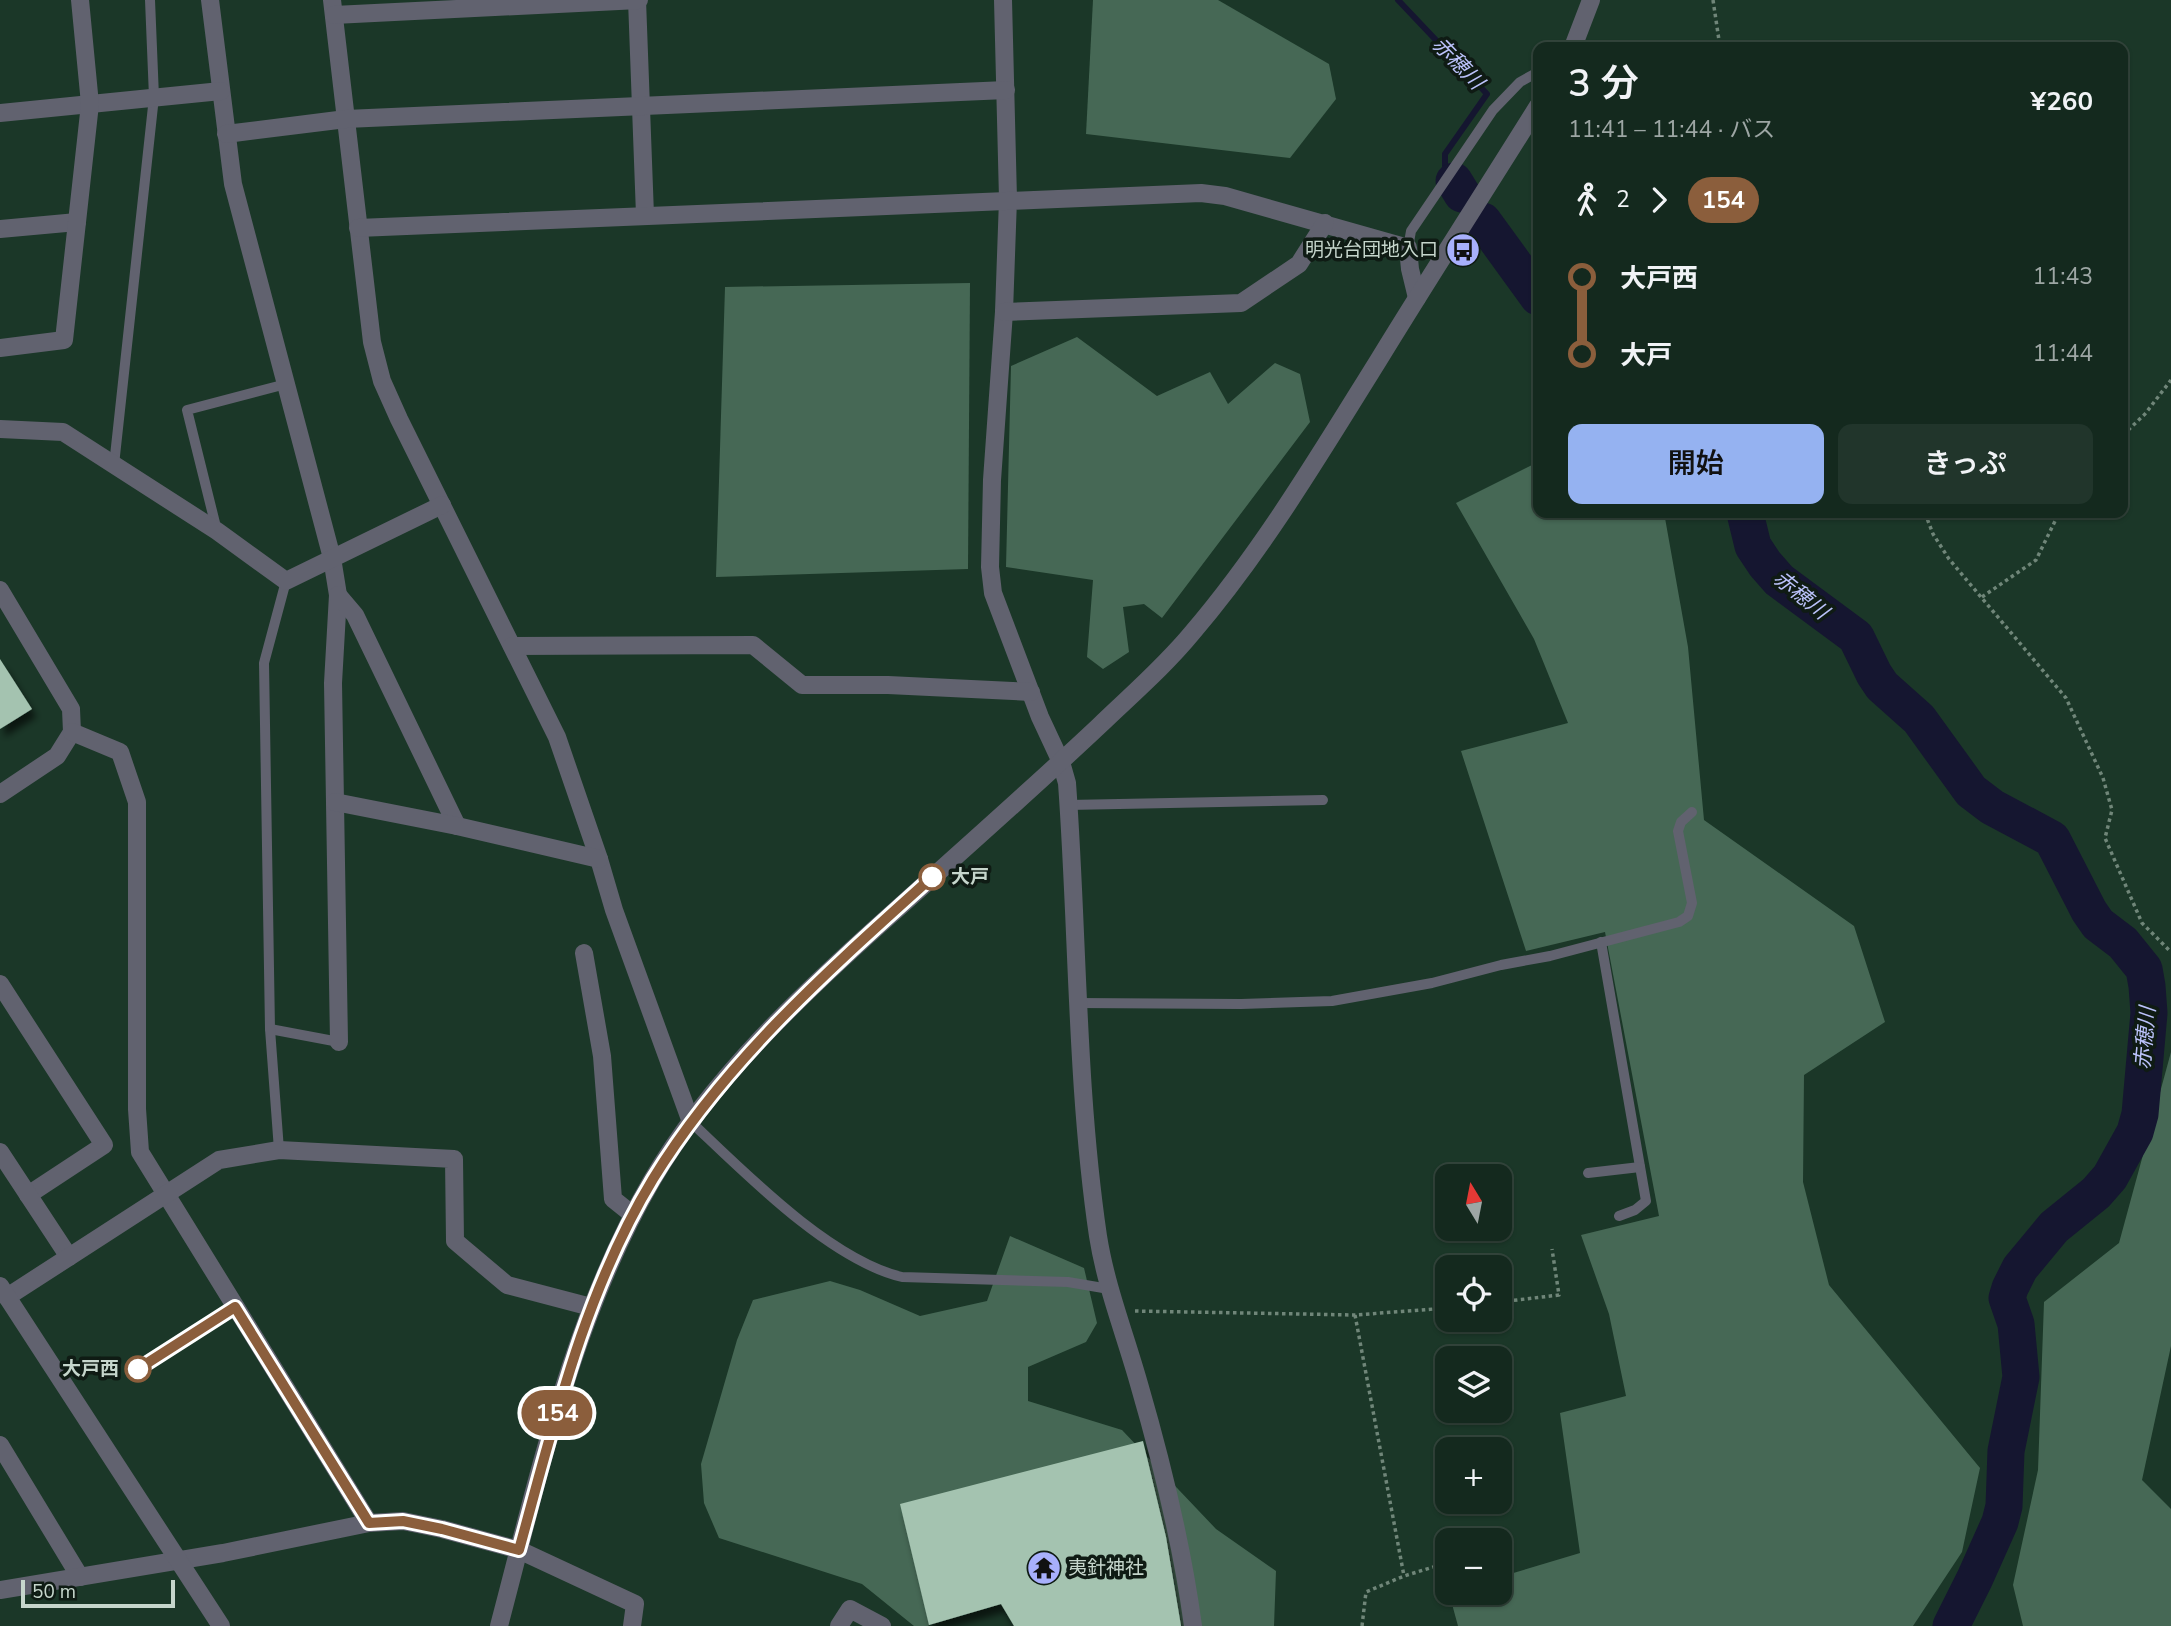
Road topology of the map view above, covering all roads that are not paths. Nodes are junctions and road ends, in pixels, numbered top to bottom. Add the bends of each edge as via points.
1 (80, 0) edge
2 (150, 0) edge
3 (210, 0) edge
4 (637, 0) edge
5 (1003, 0) edge
6 (1591, 0) edge
7 (333, 7) edge
8 (1575, 42) edge
9 (1533, 75) edge
10 (1006, 90) junction
11 (221, 91) junction
12 (153, 97) junction
13 (90, 104) junction
14 (641, 106) junction
15 (0, 113) edge
16 (1533, 114) edge
17 (346, 119) junction
18 (226, 134) junction
19 (1008, 199) junction
20 (645, 215) junction
21 (77, 222) junction
22 (1325, 223) junction
23 (358, 228) junction
24 (0, 229) edge
25 (1408, 248) junction
26 (1417, 298) junction
27 (1004, 312) junction
28 (0, 348) edge
29 (286, 384) junction
30 (0, 429) edge
31 (114, 465) junction
32 (442, 505) junction
33 (218, 531) junction
34 (332, 558) junction
35 (286, 581) junction
36 (0, 590) edge
37 (338, 595) junction
38 (512, 646) junction
39 (1031, 692) junction
40 (72, 732) junction
41 (1061, 762) junction
42 (0, 794) edge
43 (1323, 800) dead end
44 (335, 802) junction
45 (1068, 805) junction
46 (1692, 812) dead end
47 (457, 826) junction
48 (599, 859) junction
49 (1601, 942) junction
50 (584, 953) dead end
51 (0, 984) edge
52 (1076, 1003) junction
53 (270, 1029) junction
54 (339, 1042) joint
55 (691, 1122) junction
56 (279, 1150) junction
57 (0, 1152) edge
58 (1640, 1167) junction
59 (1588, 1173) dead end
60 (28, 1195) junction
61 (166, 1195) junction
62 (634, 1215) junction
63 (1619, 1216) dead end
64 (69, 1257) junction
65 (1109, 1289) junction
66 (4, 1292) edge
67 (235, 1307) junction
68 (591, 1307) junction
69 (138, 1369) dead end
70 (0, 1446) edge
71 (369, 1523) junction
72 (519, 1550) junction
73 (179, 1560) junction
74 (80, 1577) junction
75 (0, 1590) edge
76 (221, 1626) edge
77 (499, 1626) edge
78 (632, 1626) edge
79 (839, 1626) edge
80 (882, 1626) edge
81 (1193, 1626) edge

1 - 13 street
2 - 12 lane
3 - 11 street
4 - 7 street
4 - 14 street
5 - 10 street
6 - 8 street
7 - 17 street
9 - 25 lane via 1493,110 1411,231
10 - 14 street
10 - 19 street
11 - 12 street
11 - 18 street
12 - 13 street
12 - 31 lane
13 - 15 street
13 - 21 street
14 - 17 street
14 - 20 street
16 - 26 street
17 - 18 street
17 - 23 street
18 - 29 street via 233,184
19 - 20 street
19 - 22 street via 1201,193
19 - 27 street
20 - 23 street
21 - 24 street
21 - 28 street via 64,340
22 - 25 street
22 - 27 street via 1299,264 1241,303
23 - 32 street via 372,342 382,380
25 - 26 street
26 - 41 street via 1328,442 1230,586 1189,637
27 - 39 street via 990,567 993,593
29 - 33 lane via 187,410
29 - 34 street
30 - 31 street via 63,432
31 - 33 street
32 - 34 street
32 - 38 street
33 - 35 street
34 - 35 street
34 - 37 street
35 - 53 lane via 264,663
36 - 40 street via 72,709
37 - 44 street via 332,683
37 - 47 street via 355,615
38 - 39 street via 753,645 802,685
38 - 48 street via 557,737
39 - 41 street
40 - 42 street via 57,756
40 - 61 street via 120,752 136,802 140,1152
41 - 45 street
41 - 55 street via 796,1002
43 - 45 lane
44 - 47 street
44 - 54 street
45 - 52 street
46 - 49 lane via 1678,831 1692,903 1688,916
47 - 48 street
48 - 55 street
49 - 52 lane via 1432,983 1332,1000
49 - 58 lane
50 - 62 street via 601,1056 613,1199
51 - 60 street via 104,1145
52 - 65 street via 1087,1144
53 - 54 lane
53 - 56 lane
55 - 62 street
55 - 65 lane via 761,1188 816,1231 881,1272 1068,1282
56 - 61 street via 219,1160
56 - 68 street via 454,1159 455,1241 507,1285
57 - 60 street
58 - 59 lane
58 - 63 lane via 1646,1201
60 - 64 street
61 - 64 street
61 - 67 street
62 - 68 street
64 - 66 street
65 - 81 street via 1170,1501
66 - 73 street
67 - 69 lane
67 - 71 street
68 - 72 street
70 - 74 street
71 - 72 street via 403,1521
71 - 73 street
72 - 77 street
72 - 78 street via 635,1604
73 - 74 street
73 - 76 street
74 - 75 street
79 - 80 street via 850,1609

